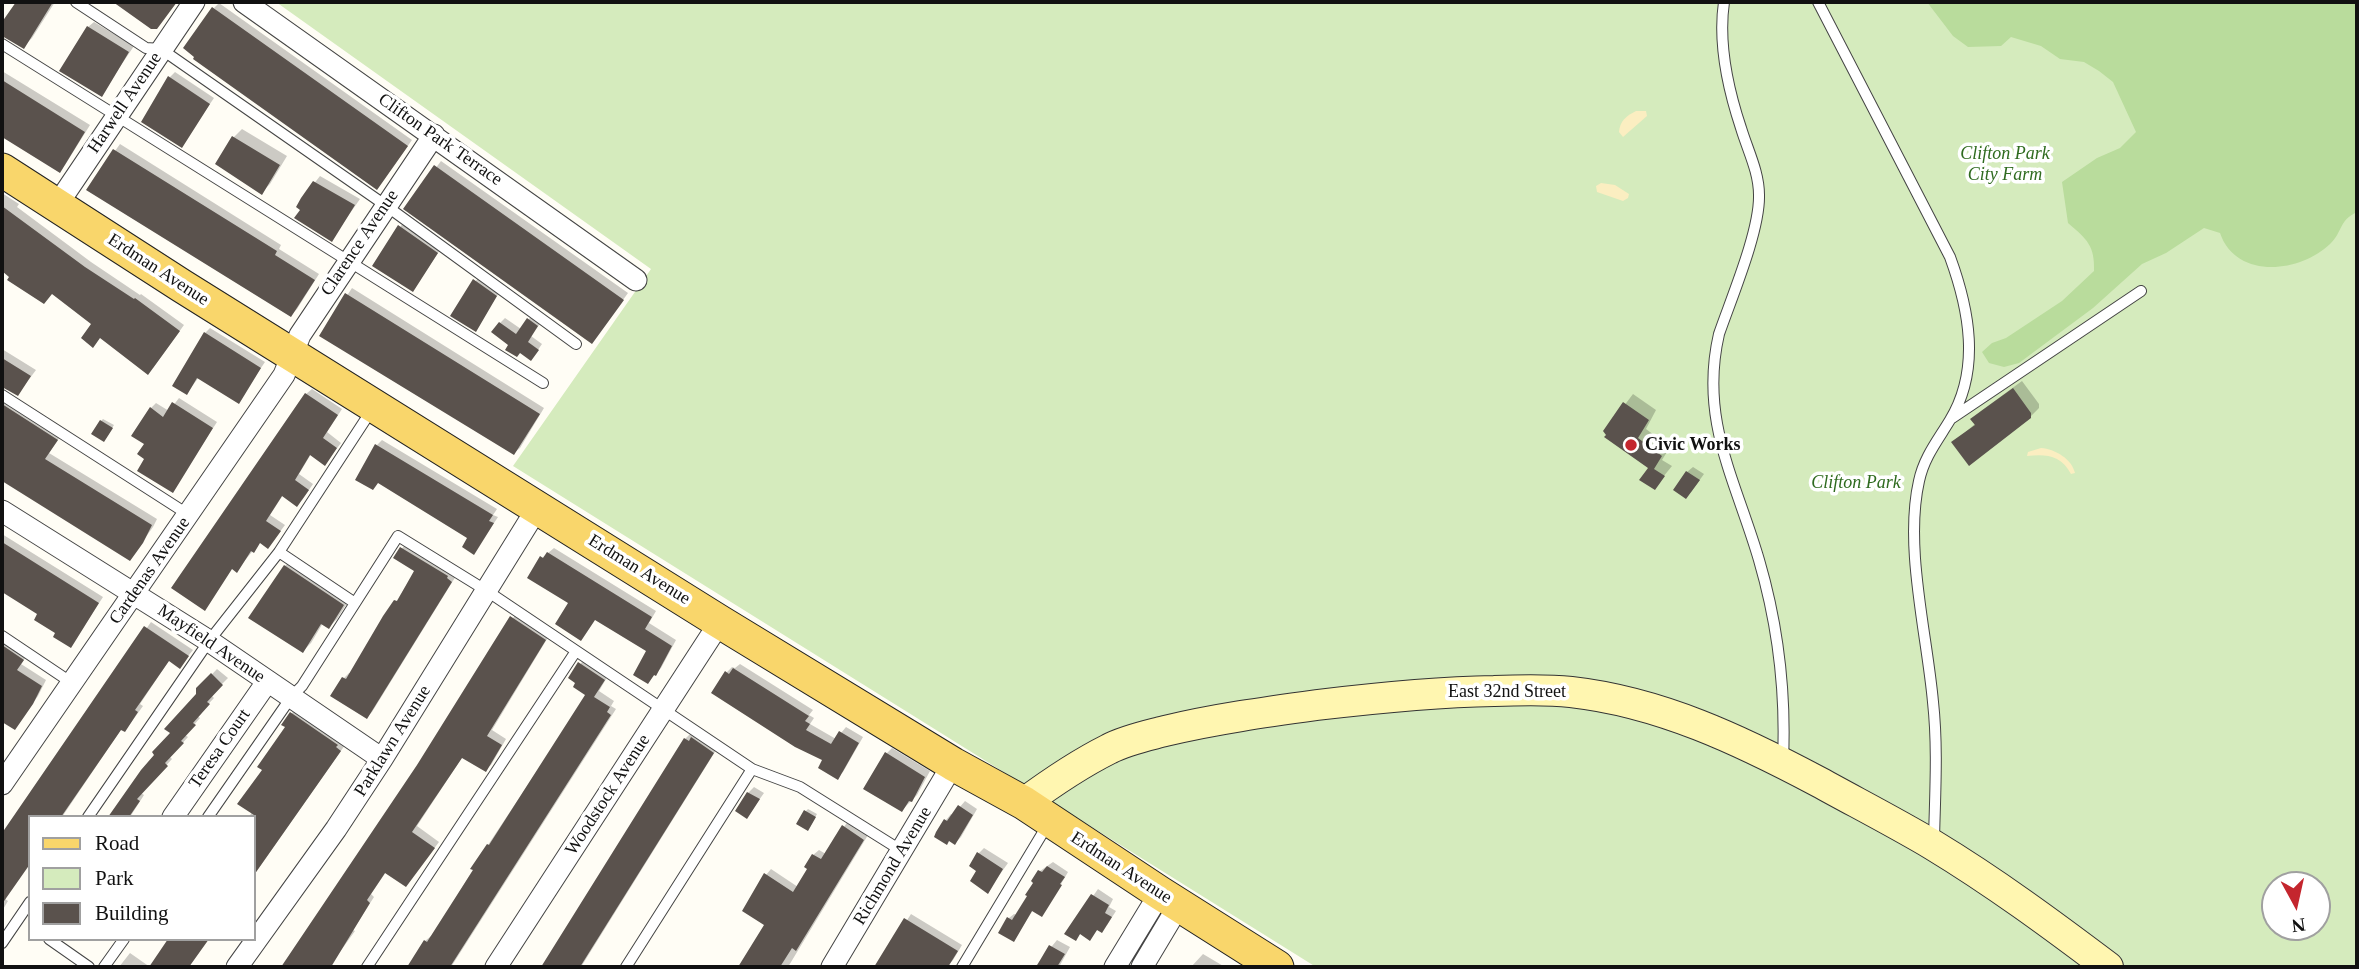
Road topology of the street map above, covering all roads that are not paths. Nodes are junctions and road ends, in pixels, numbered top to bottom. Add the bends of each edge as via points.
1 (76, 2) edge
2 (194, 2) edge
3 (244, 2) edge
4 (1724, 2) edge
5 (1818, 2) edge
6 (2, 44) edge
7 (161, 49) junction
8 (116, 117) junction
9 (434, 135) junction
10 (2, 170) edge
11 (57, 205) junction
12 (385, 205) junction
13 (348, 260) junction
14 (636, 280) dead end
15 (2141, 291) dead end
16 (576, 344) dead end
17 (291, 354) junction
18 (543, 383) dead end
19 (2, 396) edge
20 (375, 406) junction
21 (1952, 418) junction
22 (538, 507) junction
23 (2, 511) edge
24 (189, 515) junction
25 (279, 552) junction
26 (487, 592) junction
27 (135, 593) junction
28 (355, 603) junction
29 (720, 622) junction
30 (2, 636) edge
31 (209, 641) junction
32 (576, 651) junction
33 (267, 682) junction
34 (72, 683) junction
35 (292, 696) junction
36 (664, 710) junction
37 (382, 759) junction
38 (1783, 763) junction
39 (953, 764) junction
40 (752, 769) junction
41 (5, 772) edge
42 (1037, 813) junction
43 (89, 815) edge
44 (174, 815) edge
45 (209, 815) edge
46 (1934, 846) junction
47 (902, 851) junction
48 (1169, 899) junction
49 (28, 905) edge
50 (19, 918) junction
51 (28, 925) edge
52 (52, 941) edge
53 (123, 941) edge
54 (256, 941) edge
55 (256, 941) edge
56 (2, 943) edge
57 (89, 967) edge
58 (104, 967) edge
59 (237, 967) edge
60 (367, 967) edge
61 (496, 967) edge
62 (626, 967) edge
63 (832, 967) edge
64 (962, 967) edge
65 (1115, 967) edge
66 (1142, 967) edge
67 (1277, 967) edge
68 (2108, 967) edge

1 - 7 lane via 146,48
2 - 7 street, Harwell Avenue
3 - 9 street, Clifton Park Terrace
4 - 38 lane via 1726,63 1757,178 1759,209 1719,334 1713,396 1723,455 1771,610 1783,690
5 - 21 lane via 1958,279 1970,347
6 - 8 lane
7 - 8 street, Harwell Avenue
7 - 12 lane
8 - 11 street, Harwell Avenue
8 - 13 lane
9 - 12 street, Clarence Avenue
9 - 14 street, Clifton Park Terrace
10 - 11 main road, Erdman Avenue
11 - 17 main road, Erdman Avenue
12 - 13 street, Clarence Avenue
12 - 16 lane
13 - 17 street, Clarence Avenue
13 - 18 lane
15 - 21 lane
17 - 20 main road, Erdman Avenue
17 - 24 street, Cardenas Avenue via 284,375
19 - 24 lane
20 - 22 main road, Erdman Avenue
20 - 25 lane
21 - 46 lane via 1930,449 1919,478 1915,517 1936,734
22 - 26 street, Parklawn Avenue
22 - 29 main road, Erdman Avenue
23 - 27 street, Mayfield Avenue
24 - 27 street, Cardenas Avenue
25 - 28 lane
25 - 31 lane
26 - 28 lane via 398,536
26 - 32 lane
26 - 37 street, Parklawn Avenue
27 - 31 street, Mayfield Avenue
27 - 34 street, Cardenas Avenue
28 - 35 lane
29 - 36 street, Woodstock Avenue
29 - 39 main road, Erdman Avenue
30 - 34 lane
31 - 33 street, Mayfield Avenue
31 - 43 lane
32 - 36 lane
32 - 60 lane
33 - 35 street, Mayfield Avenue
33 - 44 street, Teresa Court
34 - 41 street, Cardenas Avenue
35 - 37 street, Mayfield Avenue
35 - 45 lane
36 - 40 lane
36 - 61 street, Woodstock Avenue
37 - 54 street, Parklawn Avenue
38 - 42 street, East 32nd Street via 1722,734 1637,703 1569,691 1447,692 1247,714 1139,738 1059,779
38 - 46 street, East 32nd Street
39 - 42 main road, Erdman Avenue
39 - 47 street, Richmond Avenue
40 - 47 lane via 800,787
40 - 62 lane
42 - 48 main road, Erdman Avenue
42 - 64 lane
46 - 68 street, East 32nd Street
47 - 63 street, Richmond Avenue
48 - 65 street
48 - 66 street
48 - 67 main road, Erdman Avenue
49 - 50 lane
50 - 51 lane
50 - 56 lane
52 - 57 lane
53 - 58 lane
55 - 59 street, Parklawn Avenue

